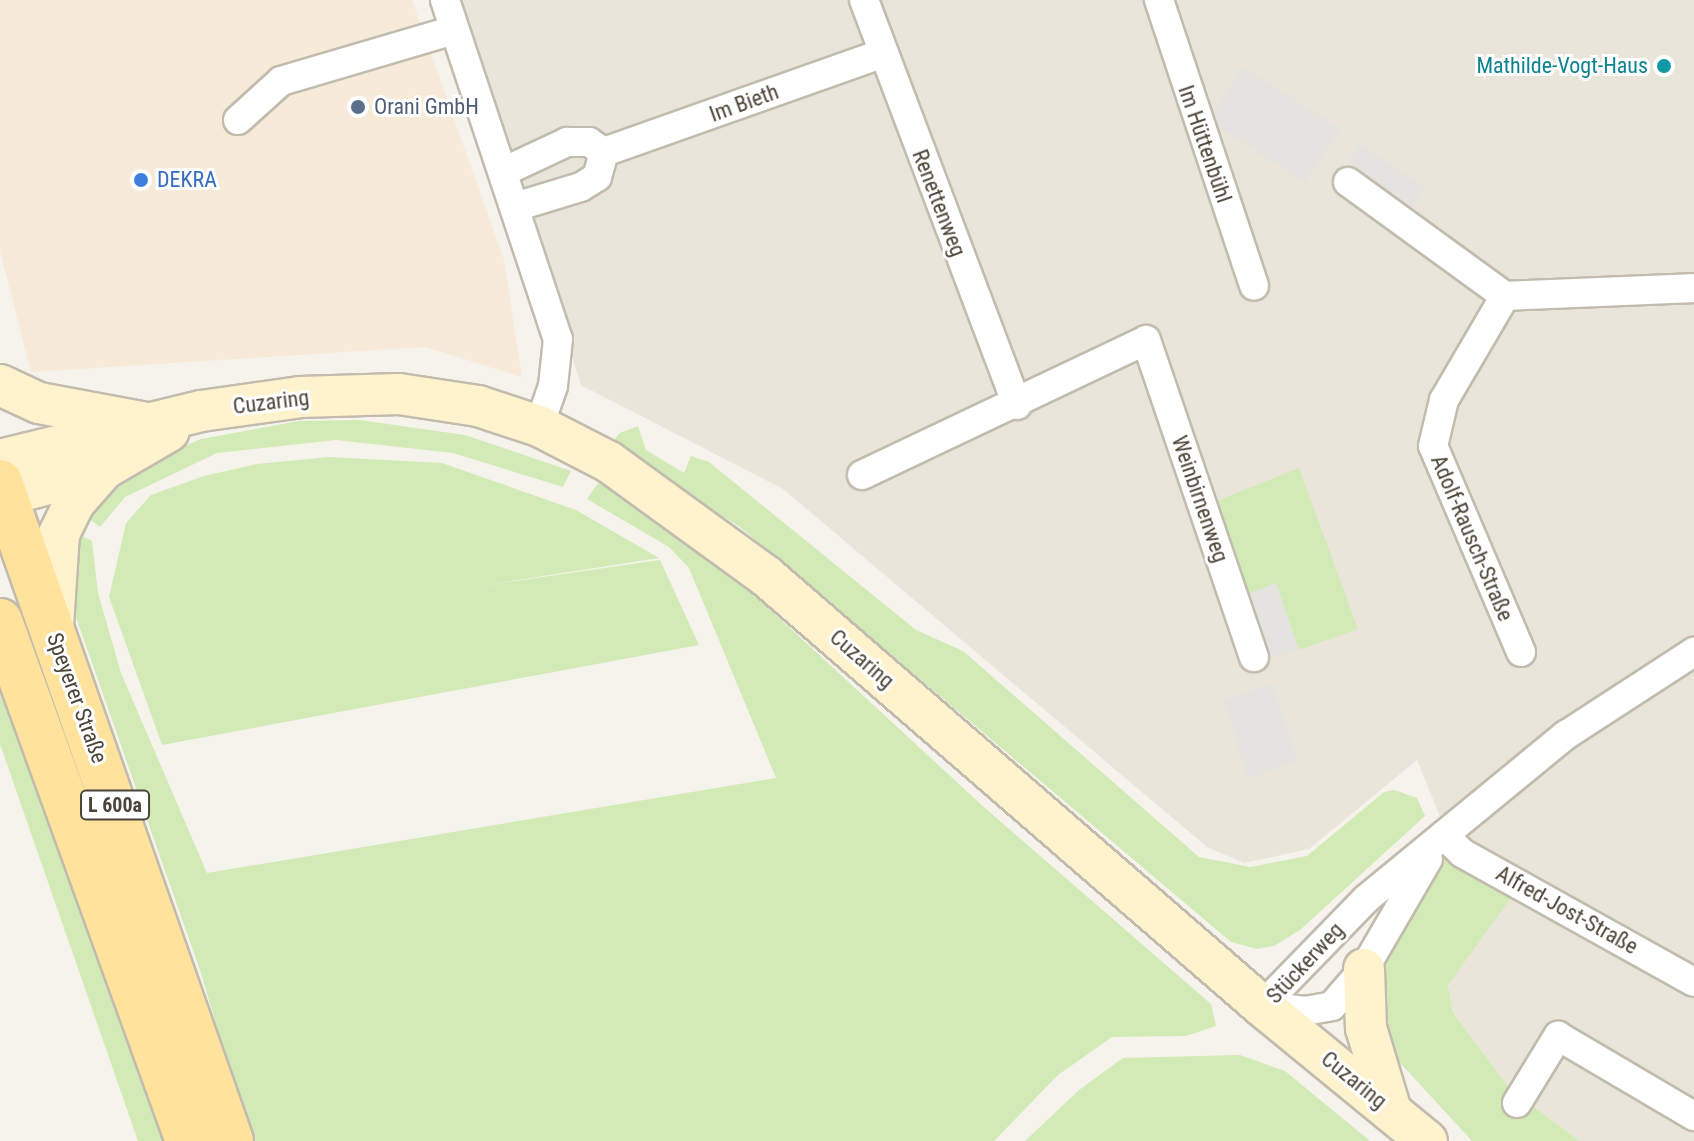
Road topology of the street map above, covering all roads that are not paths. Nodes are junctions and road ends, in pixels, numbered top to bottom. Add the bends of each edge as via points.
1 (445, 0) edge
2 (864, 0) edge
3 (1159, 0) edge
4 (454, 30) junction
5 (883, 53) junction
6 (238, 120) dead end
7 (604, 152) junction
8 (503, 172) junction
9 (1348, 182) dead end
10 (515, 207) junction
11 (1254, 286) dead end
12 (1694, 288) edge
13 (1505, 296) junction
14 (0, 385) edge
15 (1017, 405) junction
16 (201, 411) junction
17 (149, 423) junction
18 (539, 426) junction
19 (104, 469) junction
20 (862, 475) dead end
21 (2, 484) edge
22 (0, 621) edge
23 (53, 634) junction
24 (1521, 652) dead end
25 (1694, 652) edge
26 (1254, 657) dead end
27 (1444, 835) junction
28 (1364, 969) junction
29 (1694, 982) edge
30 (1262, 1006) junction
31 (1517, 1103) dead end
32 (1391, 1111) junction
33 (1694, 1116) edge
34 (188, 1141) edge
35 (231, 1141) edge
36 (1427, 1141) edge

1 - 4 street
2 - 5 street, Renettenweg
3 - 11 street, Im Hüttenbühl
4 - 6 street via 281,81
4 - 8 street
5 - 7 street, Im Bieth
5 - 15 street, Renettenweg
7 - 8 street via 589,142 567,142
7 - 10 street via 597,177 581,187
8 - 10 street
9 - 13 street
10 - 18 street via 558,339 553,386
12 - 13 street
13 - 24 street, Adolf-Rausch-Straße via 1444,400 1433,446
14 - 17 main road via 39,403
15 - 20 street
15 - 26 street, Weinbirnenweg via 1146,340
16 - 17 main road, Cuzaring
16 - 18 main road, Cuzaring via 300,397 399,394 478,406
16 - 19 main road, Cuzaring
17 - 21 main road, Cuzaring
18 - 30 main road, Cuzaring via 657,494 766,576
19 - 21 main road, Cuzaring
19 - 23 main road via 74,503 59,534
21 - 23 main road, Speyerer Straße / L 600a
22 - 34 main road, Speyerer Straße / L 600a
23 - 35 main road, Speyerer Straße / L 600a
25 - 27 street, Stückerweg via 1566,735
27 - 28 street, Stückerweg
27 - 29 street, Alfred-Jost-Straße via 1462,853
27 - 30 street, Stückerweg via 1366,899
28 - 30 street, Stückerweg via 1332,1006 1305,1011
28 - 32 main road via 1366,1028
30 - 32 main road, Cuzaring
31 - 33 street via 1558,1036
32 - 36 main road, Cuzaring

